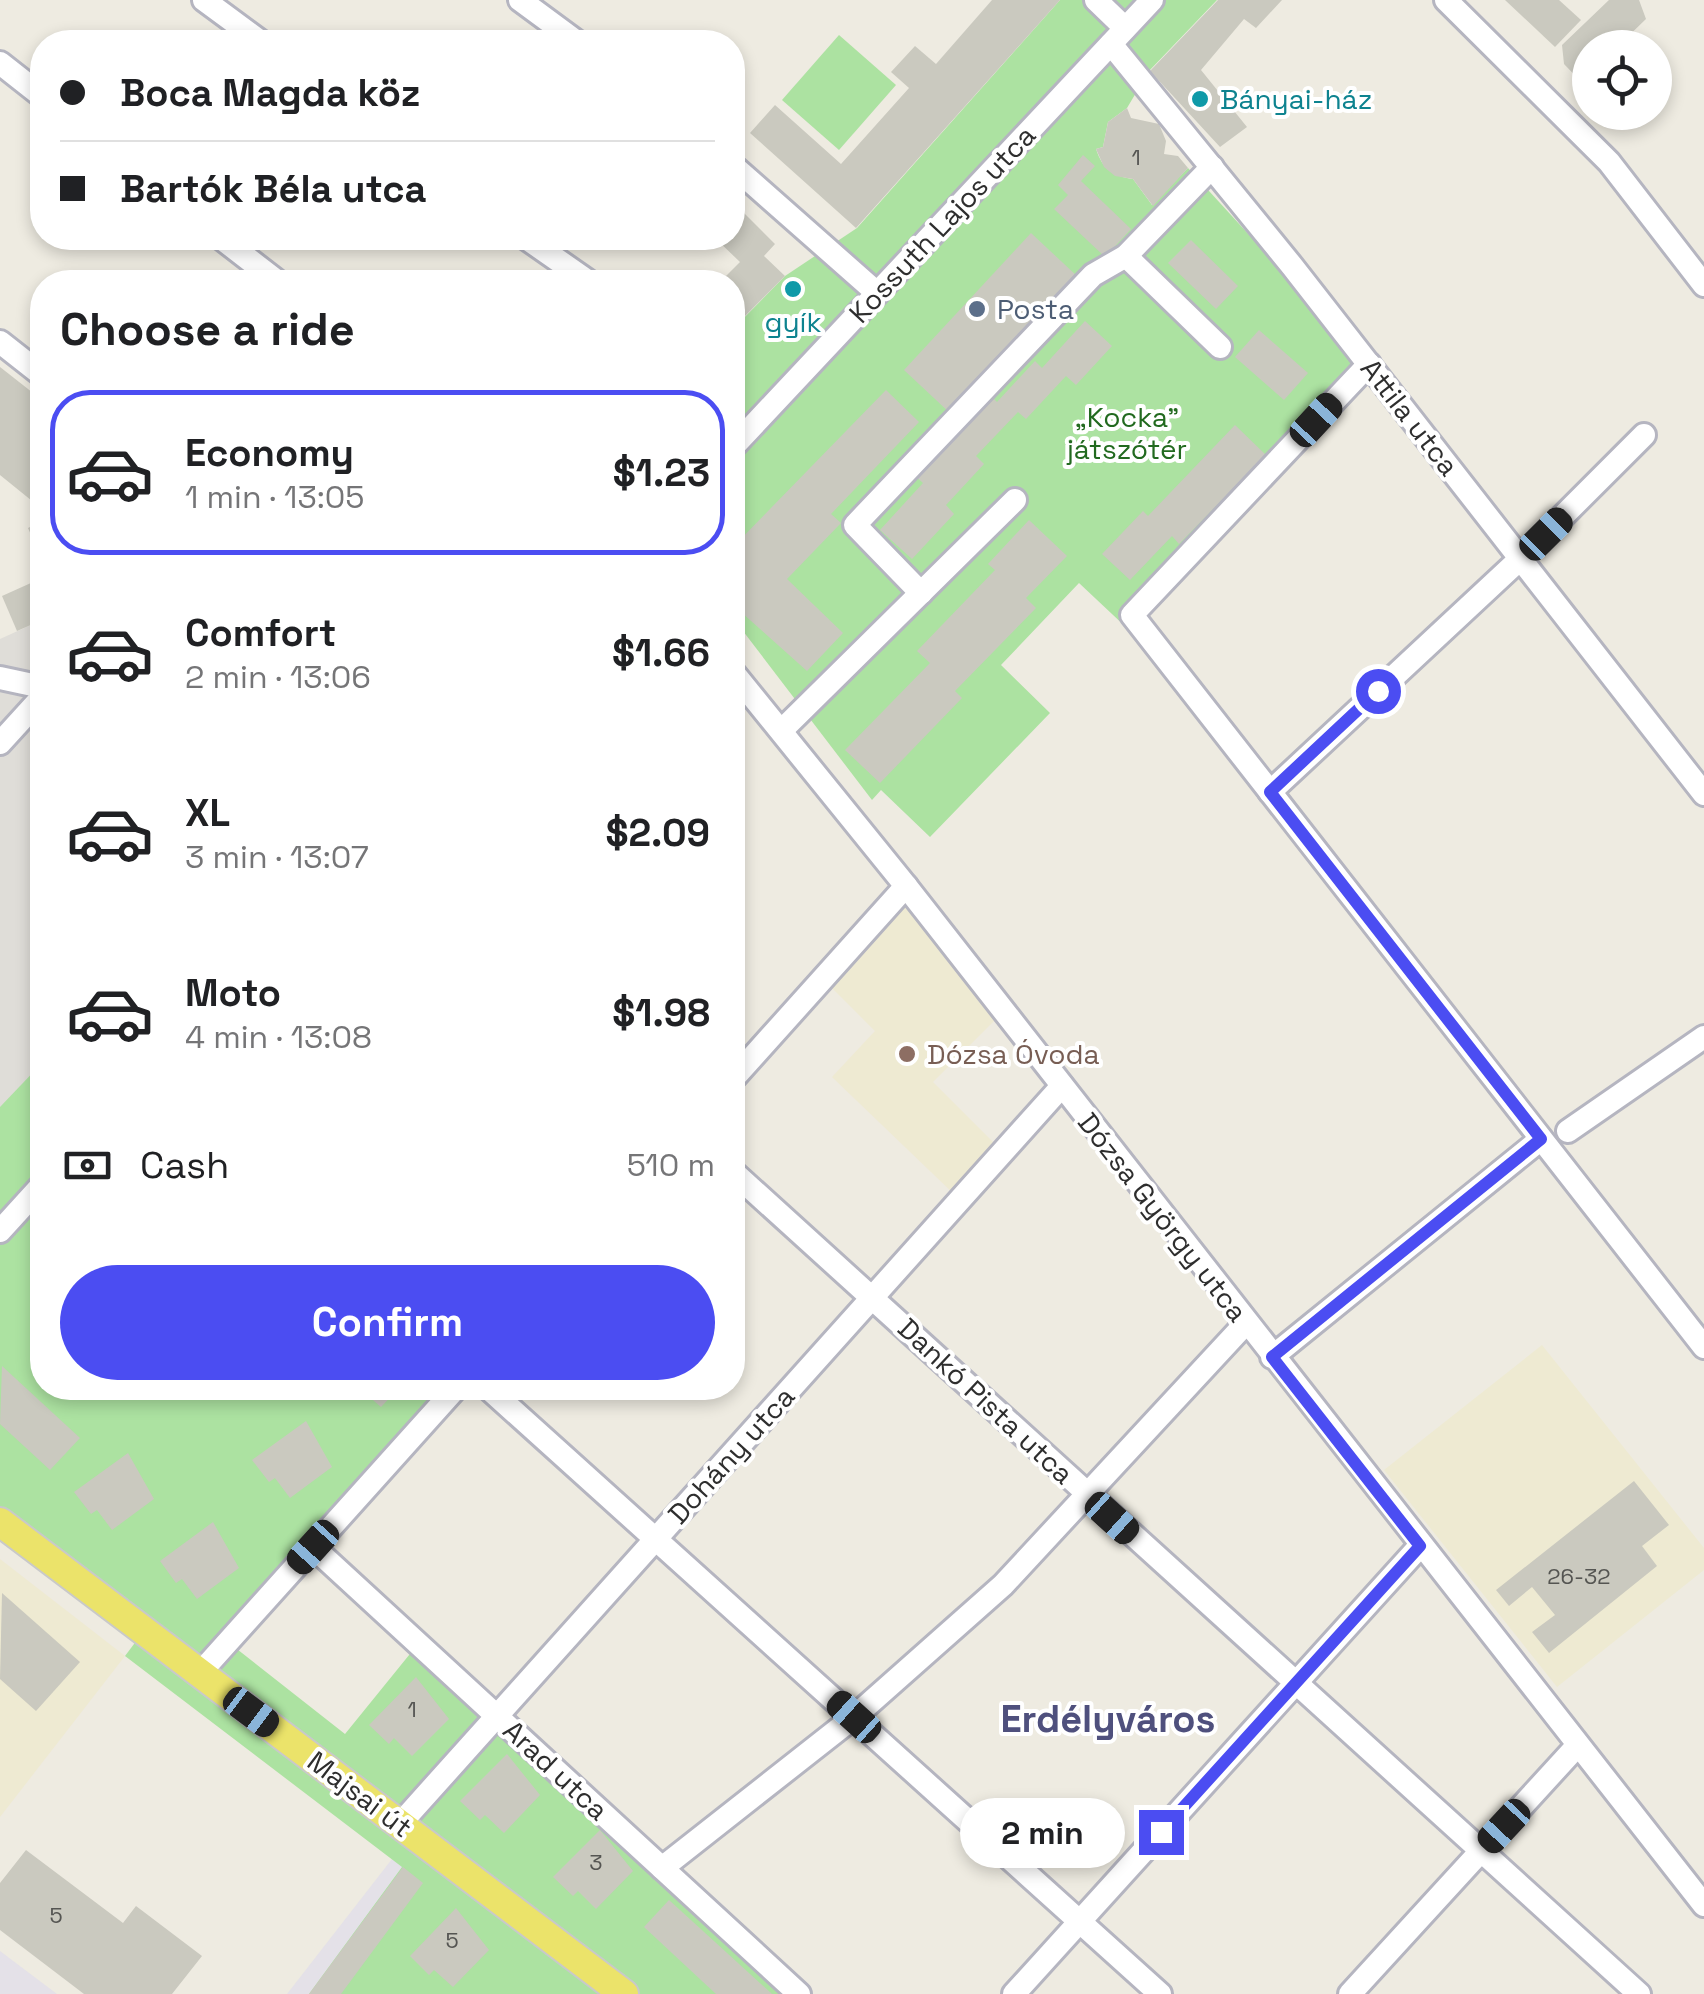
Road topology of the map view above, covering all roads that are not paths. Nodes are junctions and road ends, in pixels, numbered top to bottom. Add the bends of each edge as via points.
1 (204, 0) edge
2 (520, 0) edge
3 (1096, 0) edge
4 (1152, 0) edge
5 (1446, 0) edge
6 (245, 30) edge
7 (561, 30) edge
8 (1118, 36) junction
9 (0, 63) edge
10 (30, 87) edge
11 (1212, 167) junction
12 (745, 177) edge
13 (237, 250) edge
14 (543, 250) edge
15 (1126, 256) junction
16 (263, 270) edge
17 (572, 270) edge
18 (1704, 285) edge
19 (877, 294) junction
20 (0, 342) edge
21 (1220, 347) dead end
22 (1369, 364) junction
23 (30, 366) edge
24 (745, 434) edge
25 (1644, 435) dead end
26 (1014, 500) dead end
27 (1521, 558) junction
28 (921, 593) junction
29 (0, 678) edge
30 (30, 684) edge
31 (745, 686) edge
32 (30, 711) edge
33 (783, 730) junction
34 (0, 743) edge
35 (1270, 792) junction
36 (1704, 794) edge
37 (906, 886) junction
38 (1704, 1037) edge
39 (745, 1066) edge
40 (1062, 1086) junction
41 (1568, 1131) dead end
42 (1541, 1139) junction
43 (745, 1183) edge
44 (30, 1198) edge
45 (0, 1231) edge
46 (873, 1296) junction
47 (1246, 1323) junction
48 (1704, 1347) edge
49 (1272, 1357) junction
50 (445, 1400) edge
51 (501, 1400) edge
52 (1086, 1494) junction
53 (0, 1522) edge
54 (656, 1538) junction
55 (1420, 1546) junction
56 (313, 1547) junction
57 (200, 1673) junction
58 (1295, 1684) junction
59 (497, 1716) junction
60 (854, 1717) junction
61 (1577, 1746) junction
62 (400, 1824) junction
63 (1479, 1853) junction
64 (662, 1868) junction
65 (1704, 1905) edge
66 (1080, 1921) junction
67 (624, 1994) edge
68 (799, 1994) edge
69 (1014, 1994) edge
70 (1160, 1994) edge
71 (1350, 1994) edge
72 (1639, 1994) edge

1 - 6 street
2 - 7 street
3 - 8 street, Attila utca
4 - 8 street, Kossuth Lajos utca
5 - 18 street via 1609,162
8 - 11 street, Attila utca
8 - 19 street, Kossuth Lajos utca
9 - 10 street
11 - 15 street
11 - 22 street, Attila utca
12 - 19 street
13 - 16 street
14 - 17 street
15 - 21 street
15 - 28 street via 1093,275 855,525
19 - 24 street, Kossuth Lajos utca
20 - 23 street
22 - 27 street, Attila utca
22 - 35 street via 1132,615
25 - 27 street
26 - 28 street
27 - 35 street
27 - 36 street, Attila utca
28 - 33 street
29 - 30 street
31 - 33 street, Dózsa György utca
32 - 34 street
33 - 37 street, Dózsa György utca
35 - 42 street
37 - 39 street
37 - 40 street, Dózsa György utca
38 - 41 street
40 - 46 street, Dohány utca
40 - 47 street, Dózsa György utca
42 - 48 street
42 - 49 street
43 - 46 street, Dankó Pista utca
44 - 45 street
46 - 52 street, Dankó Pista utca
46 - 54 street, Dohány utca
47 - 49 street, Dózsa György utca
47 - 52 street
49 - 55 street, Dózsa György utca
50 - 56 street
51 - 54 street
52 - 58 street, Dankó Pista utca
52 - 60 street via 1002,1585
53 - 57 main road, Majsai út
54 - 59 street, Dohány utca
54 - 60 street
55 - 58 street
55 - 61 street, Dózsa György utca
56 - 57 street
56 - 59 street, Arad utca
57 - 62 main road, Majsai út
58 - 63 street, Dankó Pista utca
58 - 66 street
59 - 62 street, Dohány utca
59 - 64 street, Arad utca
60 - 64 street
60 - 66 street
61 - 63 street
61 - 65 street, Dózsa György utca
62 - 67 main road, Majsai út
63 - 71 street
63 - 72 street, Dankó Pista utca
64 - 68 street, Arad utca
66 - 69 street
66 - 70 street

